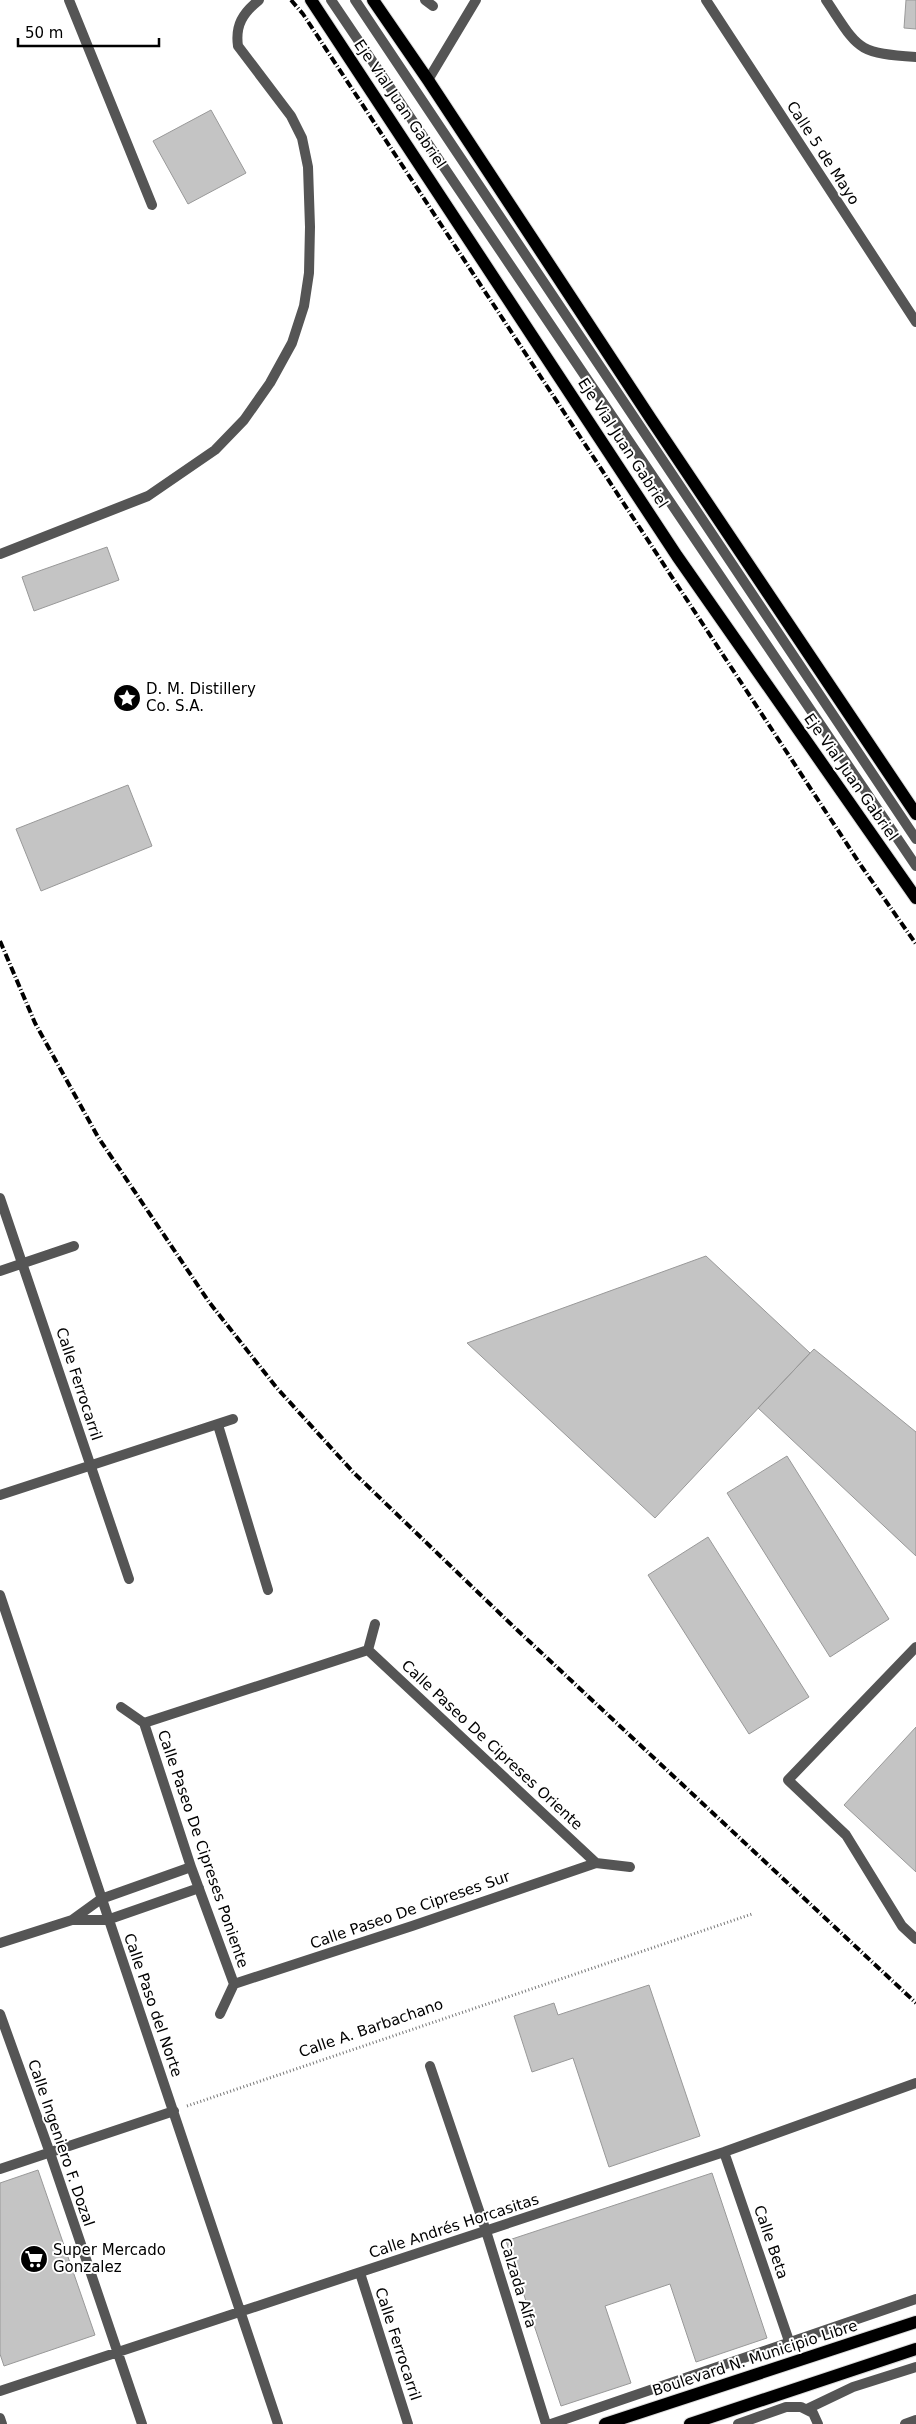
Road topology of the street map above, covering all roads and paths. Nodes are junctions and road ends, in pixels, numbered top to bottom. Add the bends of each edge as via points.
1 (69, 0) edge
2 (259, 0) edge
3 (311, 0) edge
4 (331, 0) edge
5 (355, 0) edge
6 (373, 0) edge
7 (476, 0) edge
8 (706, 0) edge
9 (826, 0) edge
10 (916, 57) edge
11 (428, 80) junction
12 (152, 205) dead end
13 (916, 322) edge
14 (0, 554) edge
15 (916, 814) edge
16 (916, 839) edge
17 (916, 866) edge
18 (916, 898) edge
19 (0, 1198) edge
20 (74, 1246) dead end
21 (23, 1263) junction
22 (0, 1271) edge
23 (233, 1419) dead end
24 (218, 1425) junction
25 (91, 1466) junction
26 (0, 1495) edge
27 (129, 1579) dead end
28 (268, 1590) dead end
29 (0, 1595) edge
30 (375, 1624) dead end
31 (916, 1647) edge
32 (368, 1650) junction
33 (121, 1707) dead end
34 (144, 1723) junction
35 (596, 1863) junction
36 (191, 1867) junction
37 (630, 1867) dead end
38 (199, 1888) junction
39 (101, 1899) junction
40 (752, 1914) dead end
41 (72, 1920) junction
42 (107, 1920) junction
43 (916, 1939) edge
44 (0, 1943) edge
45 (234, 1984) junction
46 (0, 2014) edge
47 (220, 2014) dead end
48 (430, 2066) dead end
49 (916, 2083) edge
50 (174, 2111) junction
51 (724, 2152) junction
52 (50, 2153) junction
53 (0, 2170) edge
54 (486, 2231) junction
55 (360, 2272) junction
56 (916, 2300) edge
57 (241, 2312) junction
58 (916, 2322) edge
59 (790, 2341) junction
60 (916, 2349) edge
61 (118, 2353) junction
62 (916, 2367) edge
63 (0, 2391) edge
64 (807, 2409) junction
65 (0, 2418) edge
66 (916, 2420) edge
67 (2, 2424) edge
68 (142, 2424) edge
69 (278, 2424) edge
70 (408, 2424) edge
71 (546, 2424) edge
72 (551, 2424) edge
73 (605, 2424) edge
74 (690, 2424) edge
75 (738, 2424) edge
76 (818, 2424) edge
77 (905, 2424) edge

1 - 12 street
2 - 14 street via 239,22 236,33 238,46 291,116 302,138 308,166 309,273 304,306 292,343 270,384 244,420 215,450 148,496
3 - 18 main road, Eje Vial Juan Gabriel via 677,556
4 - 17 street
5 - 16 street
6 - 11 main road
7 - 11 street
8 - 13 street, Calle 5 de Mayo
9 - 10 street via 853,41 865,50 881,55
11 - 15 main road via 650,419
19 - 21 street, Calle Ferrocarril
20 - 21 street
21 - 22 street
21 - 25 street, Calle Ferrocarril
23 - 24 street
24 - 25 street
24 - 28 street
25 - 26 street
25 - 27 street, Calle Ferrocarril
29 - 39 street, Calle Paso del Norte
30 - 32 street
31 - 43 street via 788,1780 846,1835 902,1926
32 - 34 street
32 - 35 street, Calle Paseo De Cipreses Oriente
33 - 34 street
34 - 36 street, Calle Paseo De Cipreses Poniente
35 - 37 street
35 - 45 street, Calle Paseo De Cipreses Sur
36 - 38 street, Calle Paseo De Cipreses Poniente
36 - 39 street
38 - 42 street
38 - 45 street, Calle Paseo De Cipreses Poniente
39 - 41 street
39 - 42 street, Calle Paso del Norte
40 - 50 path, Calle A. Barbachano
41 - 42 street
41 - 44 street
42 - 50 street, Calle Paso del Norte
45 - 47 street
46 - 52 street, Calle Ingeniero F. Dozal
48 - 54 street, Calzada Alfa
49 - 51 street, Calle Andrés Horcasitas
50 - 52 street
50 - 57 street, Calle Paso del Norte
51 - 54 street, Calle Andrés Horcasitas
51 - 59 street, Calle Beta
52 - 53 street
52 - 61 street, Calle Ingeniero F. Dozal
54 - 55 street, Calle Andrés Horcasitas
54 - 71 street, Calzada Alfa
55 - 57 street, Calle Andrés Horcasitas
55 - 70 street, Calle Ferrocarril
56 - 59 street
57 - 61 street, Calle Andrés Horcasitas
57 - 69 street, Calle Paso del Norte
58 - 73 main road, Boulevard N. Municipio Libre
59 - 72 street
60 - 74 main road
61 - 63 street, Calle Andrés Horcasitas
61 - 68 street, Calle Ingeniero F. Dozal
62 - 64 street via 853,2387
64 - 75 street via 786,2407
64 - 76 street
65 - 67 street
66 - 77 street

